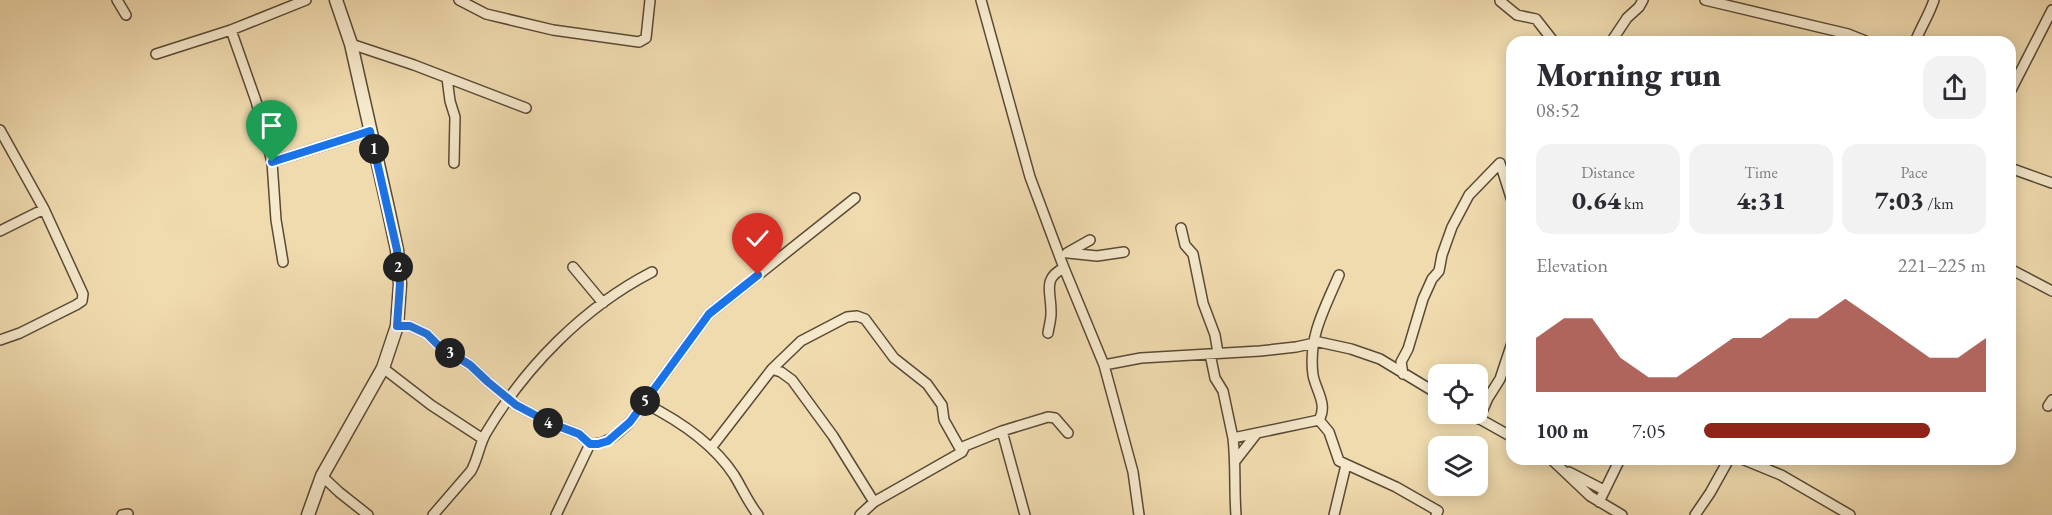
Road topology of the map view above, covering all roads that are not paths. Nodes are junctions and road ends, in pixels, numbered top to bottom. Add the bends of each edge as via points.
1 (117, 0) edge
2 (306, 0) edge
3 (336, 0) edge
4 (459, 0) edge
5 (650, 0) edge
6 (981, 0) edge
7 (1643, 0) edge
8 (1705, 0) edge
9 (1753, 0) edge
10 (1934, 0) edge
11 (1500, 2) dead end
12 (2052, 10) edge
13 (1751, 11) junction
14 (126, 15) dead end
15 (231, 30) junction
16 (1549, 36) edge
17 (1615, 36) edge
18 (1853, 36) edge
19 (1918, 36) edge
20 (351, 44) junction
21 (156, 54) dead end
22 (447, 78) junction
23 (2016, 80) edge
24 (526, 108) dead end
25 (0, 130) edge
26 (370, 131) junction
27 (272, 162) junction
28 (454, 163) dead end
29 (2016, 170) edge
30 (1506, 182) edge
31 (2052, 183) edge
32 (855, 198) dead end
33 (44, 209) junction
34 (1181, 228) dead end
35 (0, 231) edge
36 (1090, 240) dead end
37 (1124, 252) dead end
38 (1064, 255) junction
39 (283, 262) dead end
40 (573, 267) dead end
41 (1064, 268) junction
42 (652, 272) dead end
43 (2016, 273) edge
44 (1339, 276) dead end
45 (2052, 291) edge
46 (603, 303) junction
47 (397, 326) junction
48 (1048, 333) dead end
49 (0, 340) edge
50 (1312, 344) junction
51 (1214, 353) junction
52 (1506, 361) edge
53 (1401, 362) junction
54 (1388, 363) junction
55 (1104, 365) junction
56 (383, 368) junction
57 (772, 369) junction
58 (1403, 374) junction
59 (1428, 388) edge
60 (1488, 398) edge
61 (509, 399) junction
62 (644, 403) junction
63 (1319, 420) junction
64 (1488, 424) edge
65 (1002, 431) junction
66 (1068, 433) dead end
67 (1257, 434) junction
68 (1506, 434) edge
69 (1233, 438) junction
70 (483, 439) junction
71 (590, 444) junction
72 (711, 448) junction
73 (962, 452) junction
74 (1236, 460) junction
75 (1346, 465) junction
76 (1617, 465) edge
77 (1726, 465) edge
78 (1757, 465) edge
79 (1564, 466) edge
80 (322, 476) junction
81 (1604, 490) junction
82 (874, 502) junction
83 (1599, 502) junction
84 (1610, 512) edge
85 (1440, 514) edge
86 (308, 515) edge
87 (368, 515) edge
88 (433, 515) edge
89 (556, 515) edge
90 (758, 515) edge
91 (860, 515) edge
92 (1025, 515) edge
93 (1138, 515) edge
94 (1236, 515) edge
95 (1334, 515) edge
96 (1622, 515) edge
97 (1695, 515) edge
98 (1850, 515) edge

1 - 14 street
2 - 15 street
3 - 20 street
4 - 5 street via 486,14 553,30 639,42 646,38
6 - 38 street via 1024,156
7 - 17 street
8 - 13 street
9 - 13 street
10 - 19 street
11 - 16 street via 1517,15 1536,19
12 - 23 street
13 - 18 street
15 - 21 street
15 - 27 street
20 - 22 street
20 - 26 street
22 - 24 street
22 - 28 street via 455,117
25 - 33 street
26 - 27 street
26 - 47 street via 397,250
27 - 39 street
29 - 31 street
30 - 53 street via 1500,163 1469,195 1452,227 1439,271 1423,299
32 - 62 street via 709,314
33 - 35 street
33 - 49 street via 83,294 82,301
34 - 51 street via 1185,245 1193,254 1203,303 1215,335
36 - 38 street
37 - 38 street
38 - 41 street
40 - 46 street
41 - 48 street via 1054,273 1050,281
41 - 55 street
42 - 46 street
43 - 45 street
44 - 50 street
46 - 61 street via 547,351
47 - 56 street
47 - 61 street via 410,326 427,334
50 - 51 street
50 - 54 street via 1352,349
50 - 63 street via 1314,378 1323,407
51 - 55 street
51 - 69 street via 1215,378 1223,391
52 - 60 street
53 - 54 street
53 - 58 street
54 - 58 street
55 - 93 street via 1133,472
56 - 70 street
56 - 80 street
57 - 72 street
57 - 73 street via 801,341 847,317 865,319 894,358 934,392
57 - 82 street via 792,380
58 - 59 street
61 - 70 street
61 - 71 street via 526,411 579,434
62 - 71 street via 615,436 603,443
62 - 72 street
63 - 67 street
63 - 75 street via 1329,432 1336,458
64 - 68 street
65 - 66 street via 1048,417 1055,418
65 - 73 street via 965,446
65 - 92 street
67 - 69 street
67 - 74 street
69 - 74 street
70 - 88 street via 476,464
71 - 89 street
72 - 90 street via 734,475
73 - 82 street
74 - 94 street
75 - 85 street via 1396,487
75 - 95 street
76 - 81 street
77 - 97 street
78 - 98 street
79 - 81 street
79 - 83 street via 1577,485
80 - 86 street
80 - 87 street
81 - 83 street
82 - 91 street
83 - 84 street
84 - 96 street

